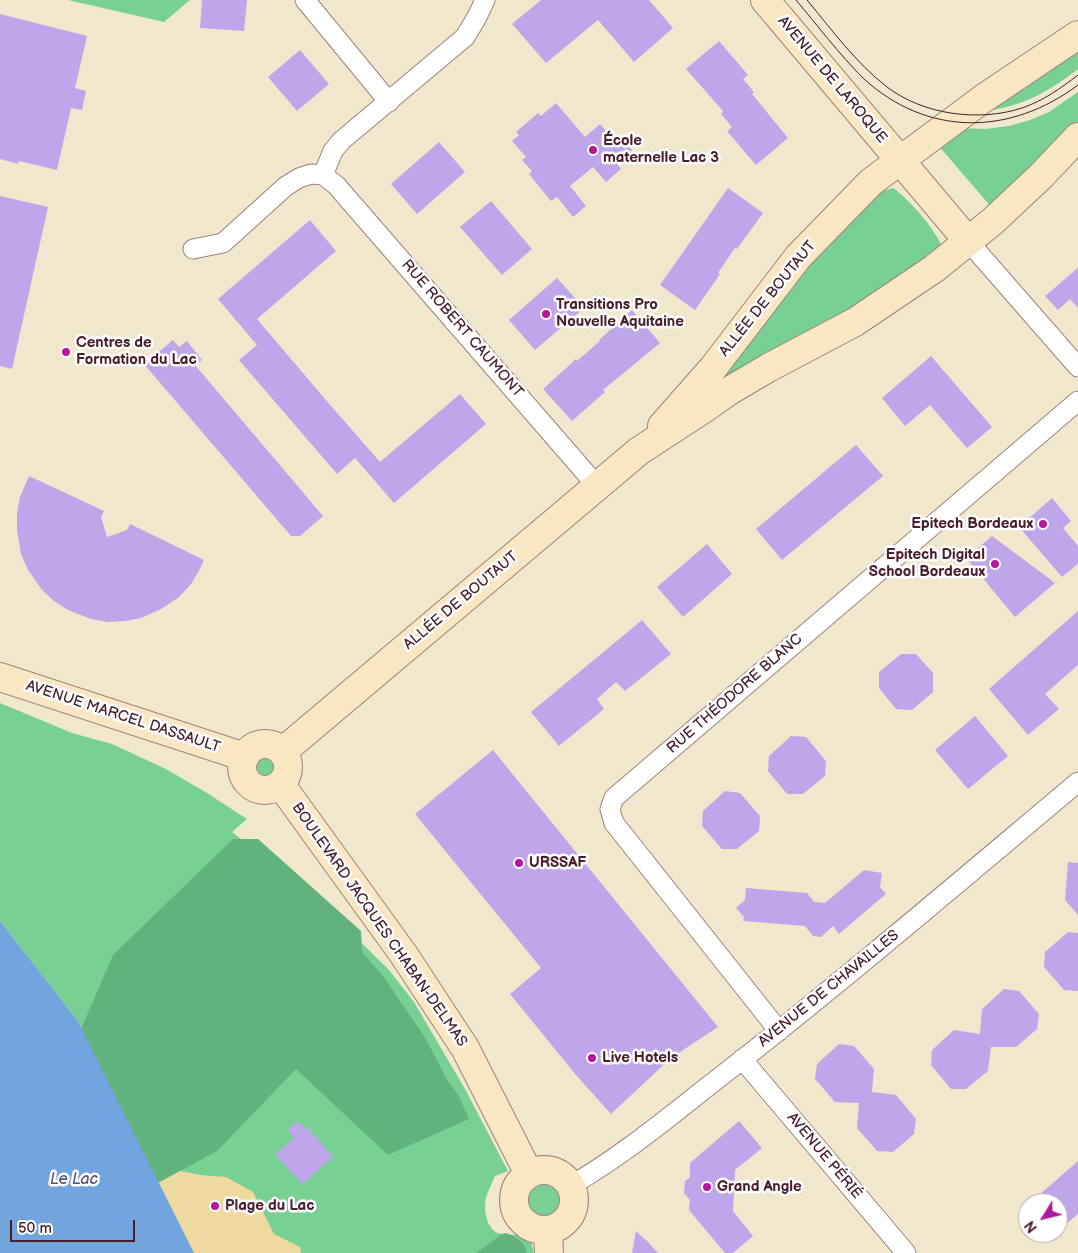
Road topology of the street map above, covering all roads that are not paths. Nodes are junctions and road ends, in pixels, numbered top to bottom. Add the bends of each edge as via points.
1 (305, 0) edge
2 (486, 0) edge
3 (765, 0) edge
4 (1078, 35) edge
5 (389, 102) junction
6 (1078, 137) edge
7 (900, 159) junction
8 (323, 175) junction
9 (968, 241) junction
10 (193, 249) dead end
11 (1078, 367) edge
12 (1078, 401) edge
13 (639, 451) junction
14 (597, 486) junction
15 (0, 677) edge
16 (282, 752) junction
17 (245, 757) junction
18 (1078, 782) edge
19 (281, 785) junction
20 (779, 1031) junction
21 (742, 1059) junction
22 (529, 1174) junction
23 (570, 1186) junction
24 (548, 1242) edge
25 (906, 1253) edge

1 - 5 street
2 - 5 street via 465,36
3 - 7 main road, AVENUE DE LAROQUE
4 - 7 main road, ALLÉE DE BOUTAUT
5 - 8 street via 341,141
6 - 9 main road, ALLÉE DE BOUTAUT via 1042,176
7 - 9 main road, AVENUE DE LAROQUE
7 - 13 main road, ALLÉE DE BOUTAUT via 871,182 798,257 713,368
8 - 10 street via 311,174 286,186 223,242
8 - 14 street, RUE ROBERT CAUMONT via 336,185
9 - 11 street
9 - 13 main road, ALLÉE DE BOUTAUT via 936,268 855,322 728,391
12 - 20 street, RUE THÉODORE BLANC via 614,798 610,809 614,823
13 - 14 main road, ALLÉE DE BOUTAUT
14 - 16 main road, ALLÉE DE BOUTAUT
15 - 17 main road, AVENUE MARCEL DASSAULT
16 - 17 main road via 266,743 254,747
16 - 19 main road via 288,760 289,770
17 - 19 main road via 242,773 252,787 264,791
18 - 20 street, AVENUE DE CHAVAILLES
19 - 22 main road, BOULEVARD JACQUES CHABAN-DELMAS via 404,955 465,1048
20 - 21 street, AVENUE DE CHAVAILLES
21 - 23 street, AVENUE DE CHAVAILLES via 652,1130
21 - 25 street, AVENUE PÉRIÉ
22 - 23 main road via 540,1170 552,1171
22 - 24 main road via 518,1183 514,1196 515,1210 522,1222
23 - 24 main road via 574,1200 571,1214

